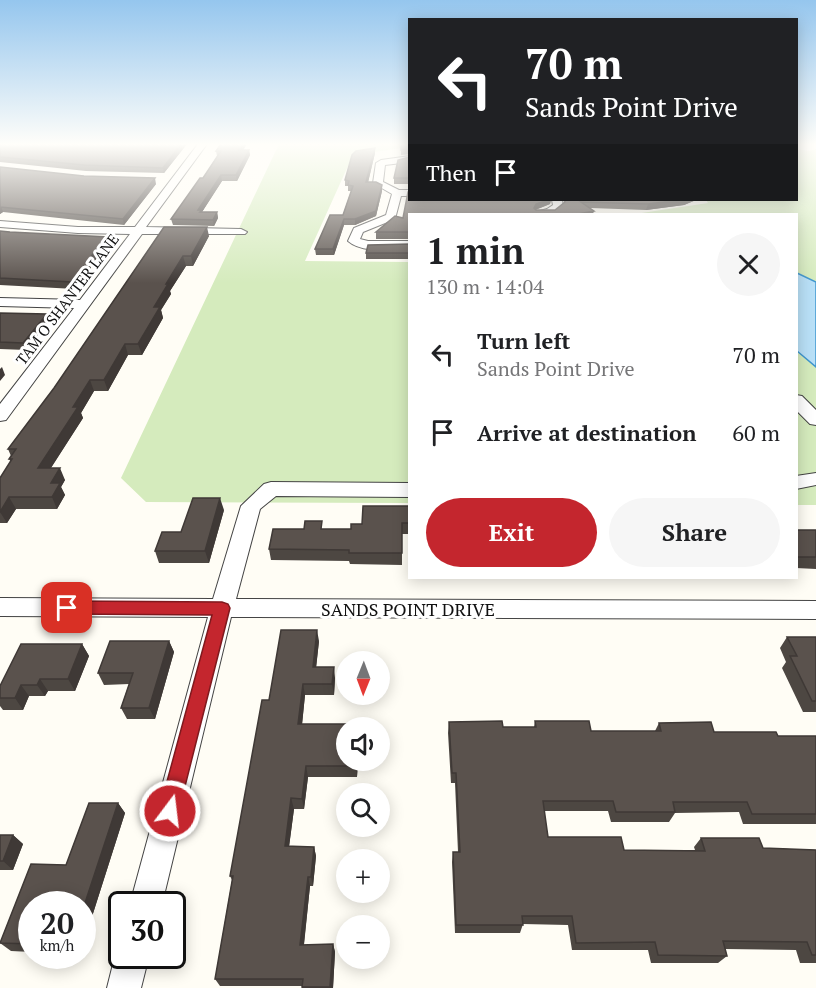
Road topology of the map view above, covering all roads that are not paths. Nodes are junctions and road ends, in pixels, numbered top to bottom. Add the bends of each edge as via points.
1 (165, 190) edge
2 (403, 193) edge
3 (557, 201) edge
4 (543, 213) edge
5 (0, 224) edge
6 (137, 232) junction
7 (241, 232) dead end
8 (408, 245) edge
9 (0, 302) edge
10 (83, 304) junction
11 (798, 402) edge
12 (0, 415) edge
13 (816, 420) edge
14 (816, 479) edge
15 (798, 483) edge
16 (408, 490) edge
17 (0, 607) edge
18 (222, 608) junction
19 (816, 610) edge
20 (149, 891) edge
21 (129, 969) edge
22 (124, 988) edge

1 - 6 street, TAM O SHANTER LANE
2 - 8 street via 391,217 357,230 354,241 367,245
3 - 4 street via 555,209
5 - 6 street
6 - 7 street
6 - 10 street, TAM O SHANTER LANE
9 - 10 street
10 - 12 street, TAM O SHANTER LANE
11 - 13 street
14 - 15 street
16 - 18 street via 271,489 251,506
17 - 18 street, SANDS POINT DRIVE
18 - 19 street, SANDS POINT DRIVE
18 - 20 street
21 - 22 street

